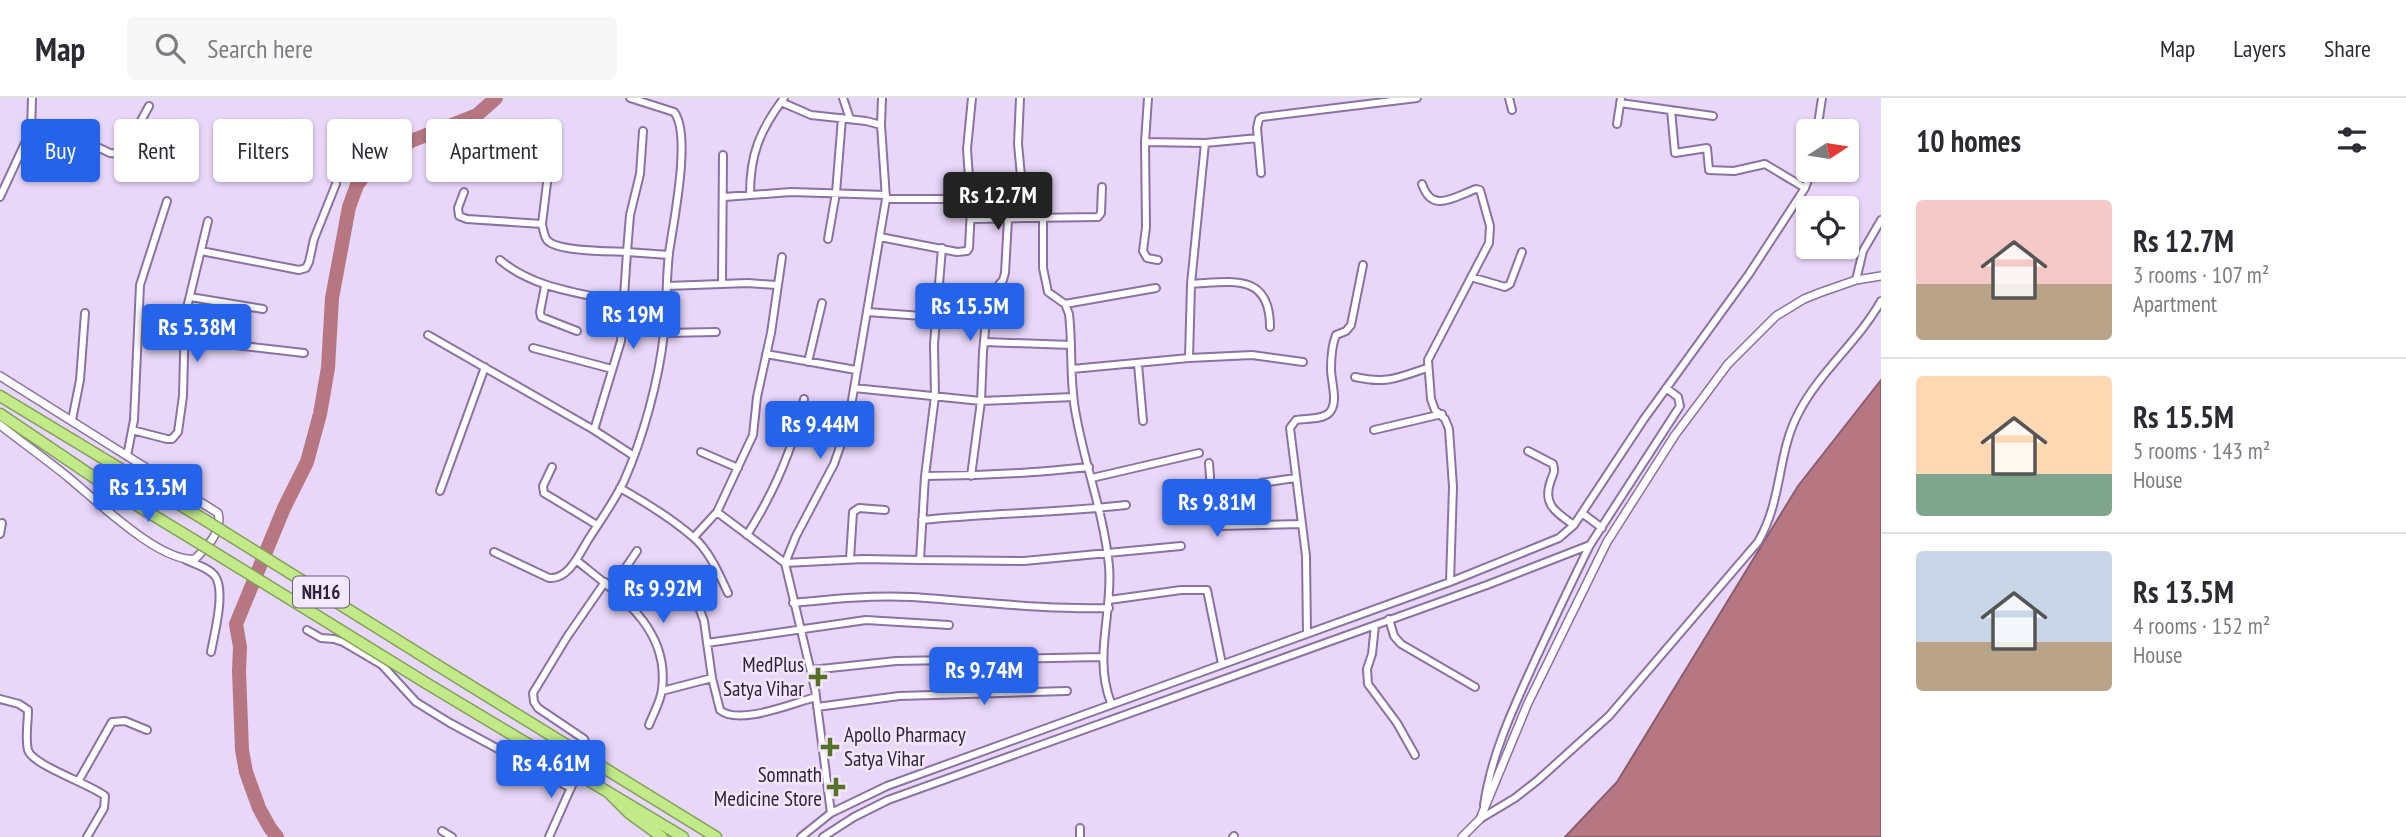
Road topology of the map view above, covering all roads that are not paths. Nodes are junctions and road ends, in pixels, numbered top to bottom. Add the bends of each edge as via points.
1 (32, 98) edge
2 (630, 98) edge
3 (843, 98) edge
4 (882, 98) edge
5 (972, 98) edge
6 (1020, 98) edge
7 (1158, 98) edge
8 (1417, 98) edge
9 (1509, 98) edge
10 (1822, 98) edge
11 (1148, 99) edge
12 (782, 100) edge
13 (1621, 101) edge
14 (149, 107) dead end
15 (1512, 110) dead end
16 (1671, 110) junction
17 (1713, 116) dead end
18 (842, 118) junction
19 (33, 119) edge
20 (850, 119) junction
21 (1819, 119) edge
22 (1617, 124) dead end
23 (881, 125) junction
24 (643, 131) dead end
25 (1258, 138) junction
26 (1145, 142) junction
27 (1205, 143) junction
28 (21, 149) edge
29 (100, 149) edge
30 (723, 155) dead end
31 (1261, 173) dead end
32 (547, 182) edge
33 (1807, 182) edge
34 (336, 184) dead end
35 (1422, 184) dead end
36 (1102, 187) dead end
37 (1805, 188) junction
38 (464, 192) dead end
39 (836, 193) junction
40 (750, 194) junction
41 (0, 197) edge
42 (723, 197) junction
43 (886, 197) junction
44 (971, 200) junction
45 (167, 201) dead end
46 (971, 219) junction
47 (1008, 219) junction
48 (1025, 219) junction
49 (1043, 219) junction
50 (208, 220) dead end
51 (1881, 220) edge
52 (542, 224) junction
53 (880, 237) junction
54 (828, 239) dead end
55 (942, 248) junction
56 (201, 251) junction
57 (627, 252) junction
58 (1522, 252) dead end
59 (669, 255) junction
60 (782, 257) dead end
61 (500, 260) dead end
62 (1158, 260) dead end
63 (1363, 265) dead end
64 (1881, 276) edge
65 (1471, 277) junction
66 (1856, 280) junction
67 (722, 283) junction
68 (1191, 284) junction
69 (776, 285) junction
70 (545, 286) junction
71 (667, 286) junction
72 (1156, 288) dead end
73 (190, 297) junction
74 (1881, 301) edge
75 (624, 303) junction
76 (822, 303) dead end
77 (1065, 304) junction
78 (263, 309) dead end
79 (867, 312) junction
80 (85, 313) dead end
81 (936, 317) junction
82 (1270, 327) dead end
83 (577, 331) dead end
84 (664, 332) junction
85 (716, 332) dead end
86 (428, 335) dead end
87 (184, 339) junction
88 (984, 342) junction
89 (1071, 345) junction
90 (533, 348) dead end
91 (304, 353) dead end
92 (766, 354) junction
93 (1189, 358) junction
94 (808, 362) junction
95 (1303, 362) dead end
96 (1138, 363) junction
97 (485, 367) junction
98 (1427, 368) junction
99 (612, 369) junction
100 (1072, 369) junction
101 (856, 370) junction
102 (0, 376) edge
103 (1355, 377) dead end
104 (854, 388) junction
105 (1668, 389) junction
106 (0, 396) edge
107 (935, 396) junction
108 (1073, 397) junction
109 (804, 398) dead end
110 (981, 401) junction
111 (0, 414) edge
112 (1441, 414) junction
113 (72, 420) junction
114 (1143, 421) dead end
115 (0, 425) edge
116 (132, 430) junction
117 (594, 430) junction
118 (1374, 430) dead end
119 (1528, 451) dead end
120 (701, 452) dead end
121 (1199, 453) dead end
122 (127, 456) junction
123 (634, 456) junction
124 (1209, 463) dead end
125 (552, 467) dead end
126 (1089, 467) junction
127 (738, 468) junction
128 (925, 476) junction
129 (971, 476) junction
130 (1092, 478) junction
131 (1295, 478) junction
132 (1261, 483) dead end
133 (620, 488) junction
134 (440, 491) dead end
135 (1126, 505) dead end
136 (1099, 508) junction
137 (885, 510) dead end
138 (717, 512) junction
139 (1582, 513) junction
140 (922, 520) junction
141 (2, 523) dead end
142 (1301, 524) junction
143 (1574, 524) junction
144 (597, 525) junction
145 (1602, 528) junction
146 (0, 534) edge
147 (747, 535) junction
148 (694, 537) junction
149 (1590, 545) junction
150 (1181, 546) dead end
151 (637, 551) dead end
152 (494, 552) dead end
153 (1107, 552) junction
154 (850, 559) junction
155 (187, 560) junction
156 (576, 560) junction
157 (920, 560) junction
158 (785, 563) junction
159 (605, 582) junction
160 (1450, 582) junction
161 (612, 588) junction
162 (693, 591) dead end
163 (727, 593) dead end
164 (1109, 600) junction
165 (793, 603) junction
166 (1109, 608) junction
167 (1389, 619) junction
168 (1348, 620) junction
169 (949, 625) dead end
170 (1375, 625) junction
171 (307, 630) dead end
172 (800, 630) junction
173 (1352, 633) junction
174 (1307, 634) junction
175 (706, 643) junction
176 (211, 652) dead end
177 (1102, 657) junction
178 (1222, 664) junction
179 (811, 670) junction
180 (712, 678) junction
181 (1475, 687) dead end
182 (662, 691) junction
183 (1067, 691) dead end
184 (816, 697) junction
185 (0, 699) edge
186 (1111, 703) junction
187 (817, 707) junction
188 (649, 725) dead end
189 (147, 730) dead end
190 (1415, 755) dead end
191 (586, 757) junction
192 (572, 774) junction
193 (79, 780) junction
194 (568, 787) junction
195 (609, 792) junction
196 (831, 813) junction
197 (1482, 815) junction
198 (1080, 828) dead end
199 (442, 831) dead end
200 (87, 837) edge
201 (452, 837) edge
202 (549, 837) edge
203 (662, 837) edge
204 (683, 837) edge
205 (716, 837) edge
206 (801, 837) edge
207 (823, 837) edge
208 (1080, 837) edge
209 (1462, 837) edge

1 - 19 street
2 - 59 street via 671,110 679,120 680,184
3 - 20 street
4 - 23 street
5 - 44 street via 967,149
6 - 48 street via 1018,144
7 - 11 street
8 - 25 street via 1266,116 1257,122
9 - 15 street
10 - 21 street
11 - 26 street
12 - 18 street via 811,115
12 - 40 street via 758,140 750,169
13 - 16 street
13 - 22 street
14 - 29 street via 125,150 119,154
16 - 17 street
16 - 37 street via 1675,153 1707,148 1709,170 1734,171 1765,164
18 - 20 street
18 - 39 street
20 - 23 street
23 - 43 street
24 - 57 street
25 - 27 street
25 - 31 street
26 - 27 street
26 - 62 street via 1143,251 1147,258
27 - 68 street
28 - 41 street
30 - 42 street
32 - 52 street
33 - 37 street
34 - 56 street via 303,269
35 - 65 street via 1433,201 1482,191 1490,239
36 - 49 street via 1099,217
37 - 105 street
38 - 52 street via 459,216
39 - 40 street
39 - 43 street
39 - 54 street
40 - 42 street
42 - 67 street
43 - 44 street
43 - 53 street
44 - 46 street
45 - 116 street via 140,285
46 - 47 street
46 - 55 street via 967,251
47 - 48 street
47 - 88 street via 1005,273 988,298
48 - 49 street
49 - 77 street via 1046,286
50 - 56 street
51 - 66 street via 1863,251
52 - 57 street via 546,239 556,246
53 - 55 street
53 - 79 street
55 - 81 street
56 - 73 street
57 - 59 street
57 - 75 street
58 - 65 street via 1505,287
59 - 71 street
60 - 69 street
61 - 70 street
63 - 131 street via 1351,325 1336,335 1332,409 1323,416 1296,421 1290,428
64 - 66 street
65 - 98 street via 1430,353
66 - 197 street via 1804,299 1776,316 1728,364 1675,435 1607,542 1528,703
67 - 69 street
67 - 71 street
68 - 82 street via 1231,282 1255,287 1267,303
68 - 93 street
69 - 92 street
70 - 75 street
70 - 83 street via 541,317
71 - 84 street
72 - 77 street
73 - 78 street
73 - 87 street
74 - 197 street via 1798,413 1775,505 1746,558 1609,716 1538,780
75 - 99 street via 621,341
76 - 94 street
77 - 89 street
79 - 81 street
79 - 101 street
80 - 113 street
81 - 107 street
84 - 85 street
84 - 123 street
86 - 97 street
87 - 91 street
87 - 116 street via 183,396 176,437
88 - 89 street
88 - 110 street
89 - 100 street
90 - 99 street
92 - 94 street
92 - 127 street via 753,435
93 - 95 street via 1252,355
93 - 96 street
94 - 101 street
96 - 100 street
96 - 114 street
97 - 117 street
97 - 134 street
98 - 103 street via 1388,381
98 - 112 street via 1432,405
99 - 117 street
100 - 108 street
101 - 104 street
102 - 113 street
104 - 107 street
104 - 158 street via 848,425 834,464
105 - 139 street
105 - 145 street via 1678,397 1677,411
106 - 191 highway, NH16, bridge
107 - 110 street
107 - 128 street
108 - 110 street
108 - 126 street
109 - 147 street via 788,456
110 - 129 street
111 - 192 highway, NH16, bridge via 120,495
112 - 118 street
112 - 160 street via 1449,429 1452,475
113 - 122 street
115 - 155 street via 119,521
116 - 122 street
117 - 123 street
119 - 143 street via 1553,464 1548,500
120 - 127 street
121 - 130 street
122 - 155 street via 218,513 215,536 195,559
123 - 133 street
124 - 142 street via 1217,526
125 - 144 street via 543,491
126 - 129 street
126 - 130 street
127 - 138 street
128 - 129 street
128 - 140 street
130 - 136 street
131 - 132 street
131 - 142 street
133 - 144 street
133 - 148 street
135 - 136 street
136 - 140 street
136 - 153 street
137 - 154 street via 859,508 853,512
138 - 147 street
138 - 148 street
139 - 143 street
139 - 145 street
140 - 157 street
141 - 146 street
142 - 174 street
143 - 160 street via 1559,538
144 - 156 street
145 - 149 street
147 - 158 street
148 - 163 street
149 - 167 street
149 - 197 street via 1504,733 1489,773
150 - 153 street
151 - 161 street
152 - 156 street via 553,579
153 - 157 street via 1024,561
153 - 164 street
154 - 157 street
154 - 158 street
155 - 176 street via 218,582
156 - 159 street
158 - 165 street
159 - 161 street
159 - 191 street via 533,693 538,708 588,748
160 - 168 street
161 - 182 street via 657,642
162 - 175 street
164 - 166 street
164 - 178 street via 1207,590
165 - 166 street via 908,597
165 - 172 street
166 - 177 street
167 - 170 street
167 - 181 street via 1397,640
168 - 173 street
168 - 174 street
169 - 172 street via 876,619
170 - 173 street
170 - 190 street via 1368,684
171 - 194 street via 342,642 382,665 416,702
172 - 175 street
172 - 179 street
173 - 207 street via 888,800
174 - 178 street
175 - 180 street
177 - 179 street via 896,661
177 - 186 street
178 - 186 street
179 - 184 street
180 - 182 street
180 - 184 street via 720,710 732,716
182 - 188 street
183 - 187 street via 899,696
184 - 187 street
185 - 193 street via 28,710 31,756
186 - 196 street via 887,786
187 - 196 street
189 - 193 street via 125,721 112,722
191 - 205 highway, NH16
192 - 194 street
192 - 195 highway, NH16
193 - 200 street via 106,798
194 - 202 street
195 - 203 highway
195 - 204 highway, NH16
196 - 206 street
197 - 209 street
198 - 208 street
199 - 201 street

